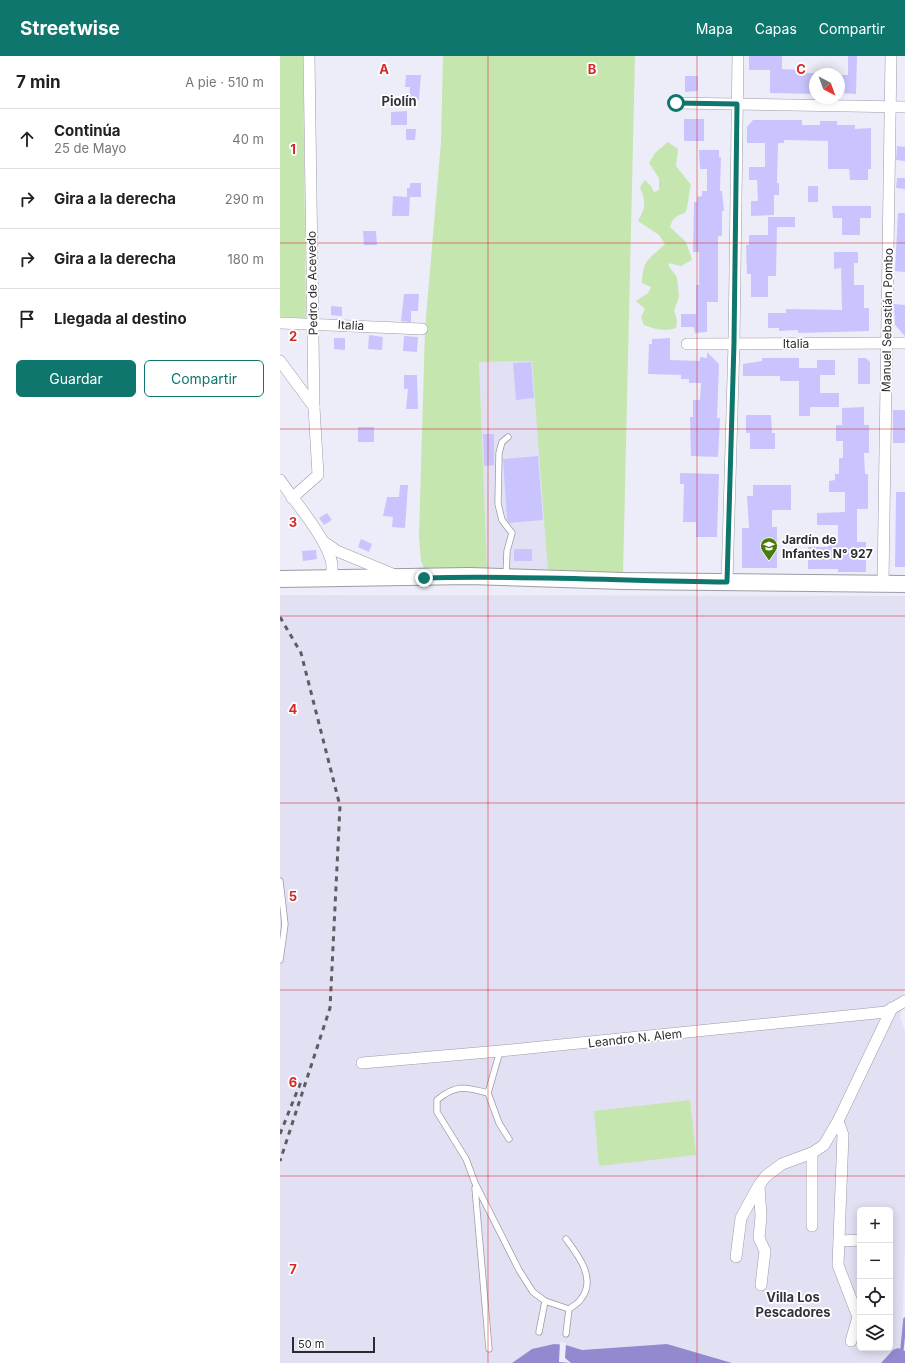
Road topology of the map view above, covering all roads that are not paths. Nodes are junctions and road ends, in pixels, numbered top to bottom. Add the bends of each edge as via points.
1 (309, 56) edge
2 (738, 56) edge
3 (891, 56) edge
4 (676, 103) dead end
5 (737, 104) junction
6 (891, 107) junction
7 (905, 107) edge
8 (280, 323) edge
9 (312, 323) junction
10 (422, 329) dead end
11 (734, 343) junction
12 (886, 343) junction
13 (905, 343) edge
14 (687, 344) dead end
15 (280, 360) edge
16 (314, 407) junction
17 (508, 437) dead end
18 (280, 480) edge
19 (292, 498) junction
20 (320, 538) junction
21 (506, 577) junction
22 (403, 578) junction
23 (280, 579) edge
24 (331, 579) junction
25 (727, 582) junction
26 (883, 583) junction
27 (905, 584) edge
28 (280, 881) edge
29 (280, 960) edge
30 (905, 1001) edge
31 (892, 1008) junction
32 (500, 1051) junction
33 (362, 1063) dead end
34 (488, 1094) junction
35 (838, 1121) junction
36 (509, 1139) dead end
37 (812, 1153) junction
38 (474, 1183) junction
39 (759, 1185) junction
40 (812, 1226) dead end
41 (566, 1239) dead end
42 (857, 1240) edge
43 (841, 1241) junction
44 (736, 1257) dead end
45 (761, 1285) dead end
46 (545, 1302) junction
47 (570, 1309) junction
48 (539, 1332) dead end
49 (566, 1334) dead end
50 (851, 1341) dead end
51 (489, 1349) dead end

1 - 9 street, Pedro de Acevedo
2 - 5 street
3 - 6 street, Manuel Sebastián Pombo
4 - 5 street
5 - 6 street
5 - 11 street
6 - 7 street
6 - 12 street, Manuel Sebastián Pombo
8 - 9 street, Italia
9 - 10 street, Italia
9 - 16 street, Pedro de Acevedo
11 - 12 street, Italia
11 - 14 street, Italia
11 - 25 street
12 - 13 street, Italia
12 - 26 street, Manuel Sebastián Pombo
15 - 16 street
16 - 19 street, Pedro de Acevedo via 318,475
17 - 21 lane via 502,442 499,453 499,514 512,533 507,551
18 - 19 street
19 - 20 street
20 - 22 street via 337,551
20 - 24 street via 332,562
21 - 22 main road
21 - 25 main road
22 - 24 main road
23 - 24 main road
25 - 26 main road
26 - 27 main road
28 - 29 lane via 285,924
30 - 31 street, Leandro N. Alem
31 - 32 street, Leandro N. Alem via 886,1012
31 - 35 street
32 - 33 street, Leandro N. Alem
32 - 34 lane
34 - 36 lane via 499,1123
34 - 38 lane via 466,1087 447,1092 437,1100 436,1112 466,1159
35 - 37 street via 824,1144
35 - 43 street via 843,1135
37 - 39 street via 782,1164
37 - 40 street
38 - 46 lane via 519,1270 533,1292
38 - 51 lane
39 - 44 street via 742,1218
39 - 45 street via 759,1238 765,1252
41 - 47 lane via 577,1255 588,1280 582,1299
42 - 43 street
43 - 50 street via 838,1265 858,1317
46 - 47 lane
46 - 48 lane
47 - 49 lane

